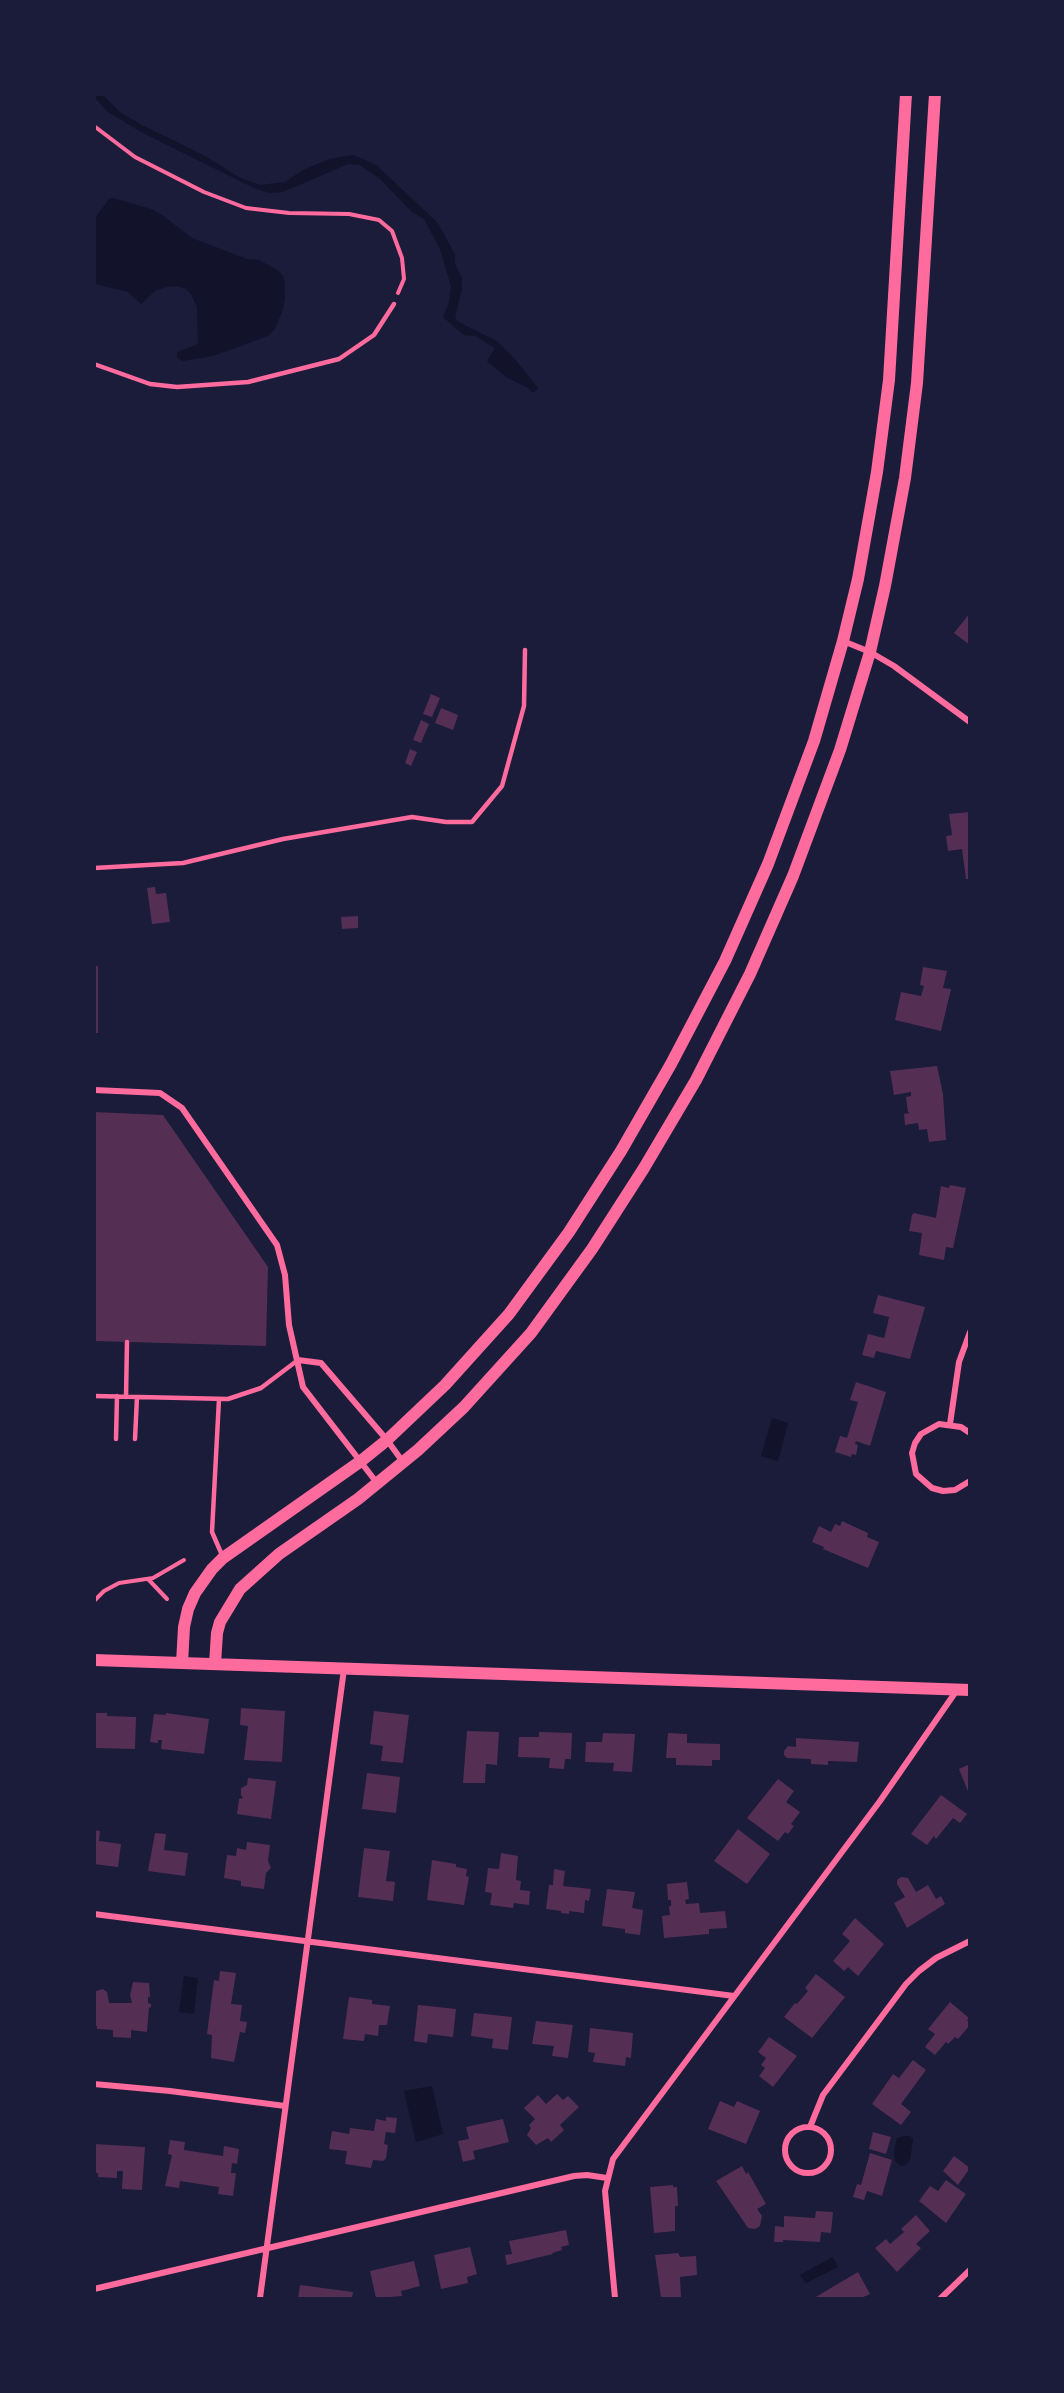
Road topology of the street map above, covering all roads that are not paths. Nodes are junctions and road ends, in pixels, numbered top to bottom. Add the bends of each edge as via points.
1 (906, 94) edge
2 (935, 94) edge
3 (394, 304) road end
4 (94, 364) edge
5 (843, 641) junction
6 (525, 650) dead end
7 (870, 652) junction
8 (969, 722) edge
9 (94, 868) edge
10 (94, 1090) edge
11 (969, 1332) edge
12 (127, 1342) dead end
13 (298, 1360) junction
14 (94, 1396) edge
15 (117, 1396) junction
16 (126, 1397) junction
17 (137, 1397) junction
18 (219, 1398) junction
19 (950, 1424) junction
20 (969, 1433) edge
21 (116, 1439) dead end
22 (135, 1439) dead end
23 (387, 1440) junction
24 (361, 1461) junction
25 (403, 1463) junction
26 (969, 1481) edge
27 (377, 1484) junction
28 (223, 1558) junction
29 (94, 1660) edge
30 (182, 1663) junction
31 (215, 1664) junction
32 (344, 1669) junction
33 (964, 1690) edge
34 (94, 1914) edge
35 (969, 1941) edge
36 (307, 1942) junction
37 (734, 1996) junction
38 (94, 2084) edge
39 (285, 2106) junction
40 (810, 2127) junction
41 (607, 2178) junction
42 (266, 2248) junction
43 (969, 2270) edge
44 (94, 2289) edge
45 (260, 2298) edge
46 (615, 2298) edge
47 (941, 2298) edge

1 - 5 main road via 885,417 866,539
2 - 7 main road via 913,421 893,545
3 - 4 lane via 374,335 339,359 248,382 177,387 150,384
5 - 7 street
5 - 23 main road via 814,741 768,864 707,998 647,1108 569,1232 509,1314 450,1380
6 - 9 lane via 524,706 502,786 472,822 412,817 283,839 183,863
7 - 8 street
7 - 25 main road via 840,750 794,876 732,1012 671,1124 592,1249 531,1333 464,1407
10 - 13 street via 160,1094 182,1108 277,1245
11 - 19 street via 959,1362
12 - 16 lane
13 - 18 lane via 261,1388
13 - 23 street via 321,1363
13 - 24 street via 303,1387
14 - 15 lane
15 - 16 lane
15 - 21 lane
16 - 17 lane
17 - 18 lane
17 - 22 lane
18 - 28 lane via 212,1532
19 - 20 street
19 - 26 street via 939,1424 921,1434 915,1443 916,1474 932,1488 943,1491 955,1490
23 - 24 main road
23 - 25 street
24 - 27 street
24 - 28 main road
25 - 27 main road
27 - 31 main road via 279,1554 240,1589 219,1625
28 - 30 main road via 195,1593 188,1610
29 - 30 main road
30 - 31 main road
31 - 32 main road
32 - 33 main road
32 - 36 street
33 - 37 street
34 - 36 street
35 - 40 street via 936,1958 906,1984 823,2095
36 - 37 street
36 - 39 street
37 - 41 street via 618,2152
38 - 39 street
39 - 42 street
40 - 40 street via 795,2130 785,2142 785,2158 802,2173 817,2172 831,2154 829,2139 818,2128
41 - 42 street via 574,2176
41 - 46 street via 605,2200
42 - 44 street
42 - 45 street
43 - 47 street

